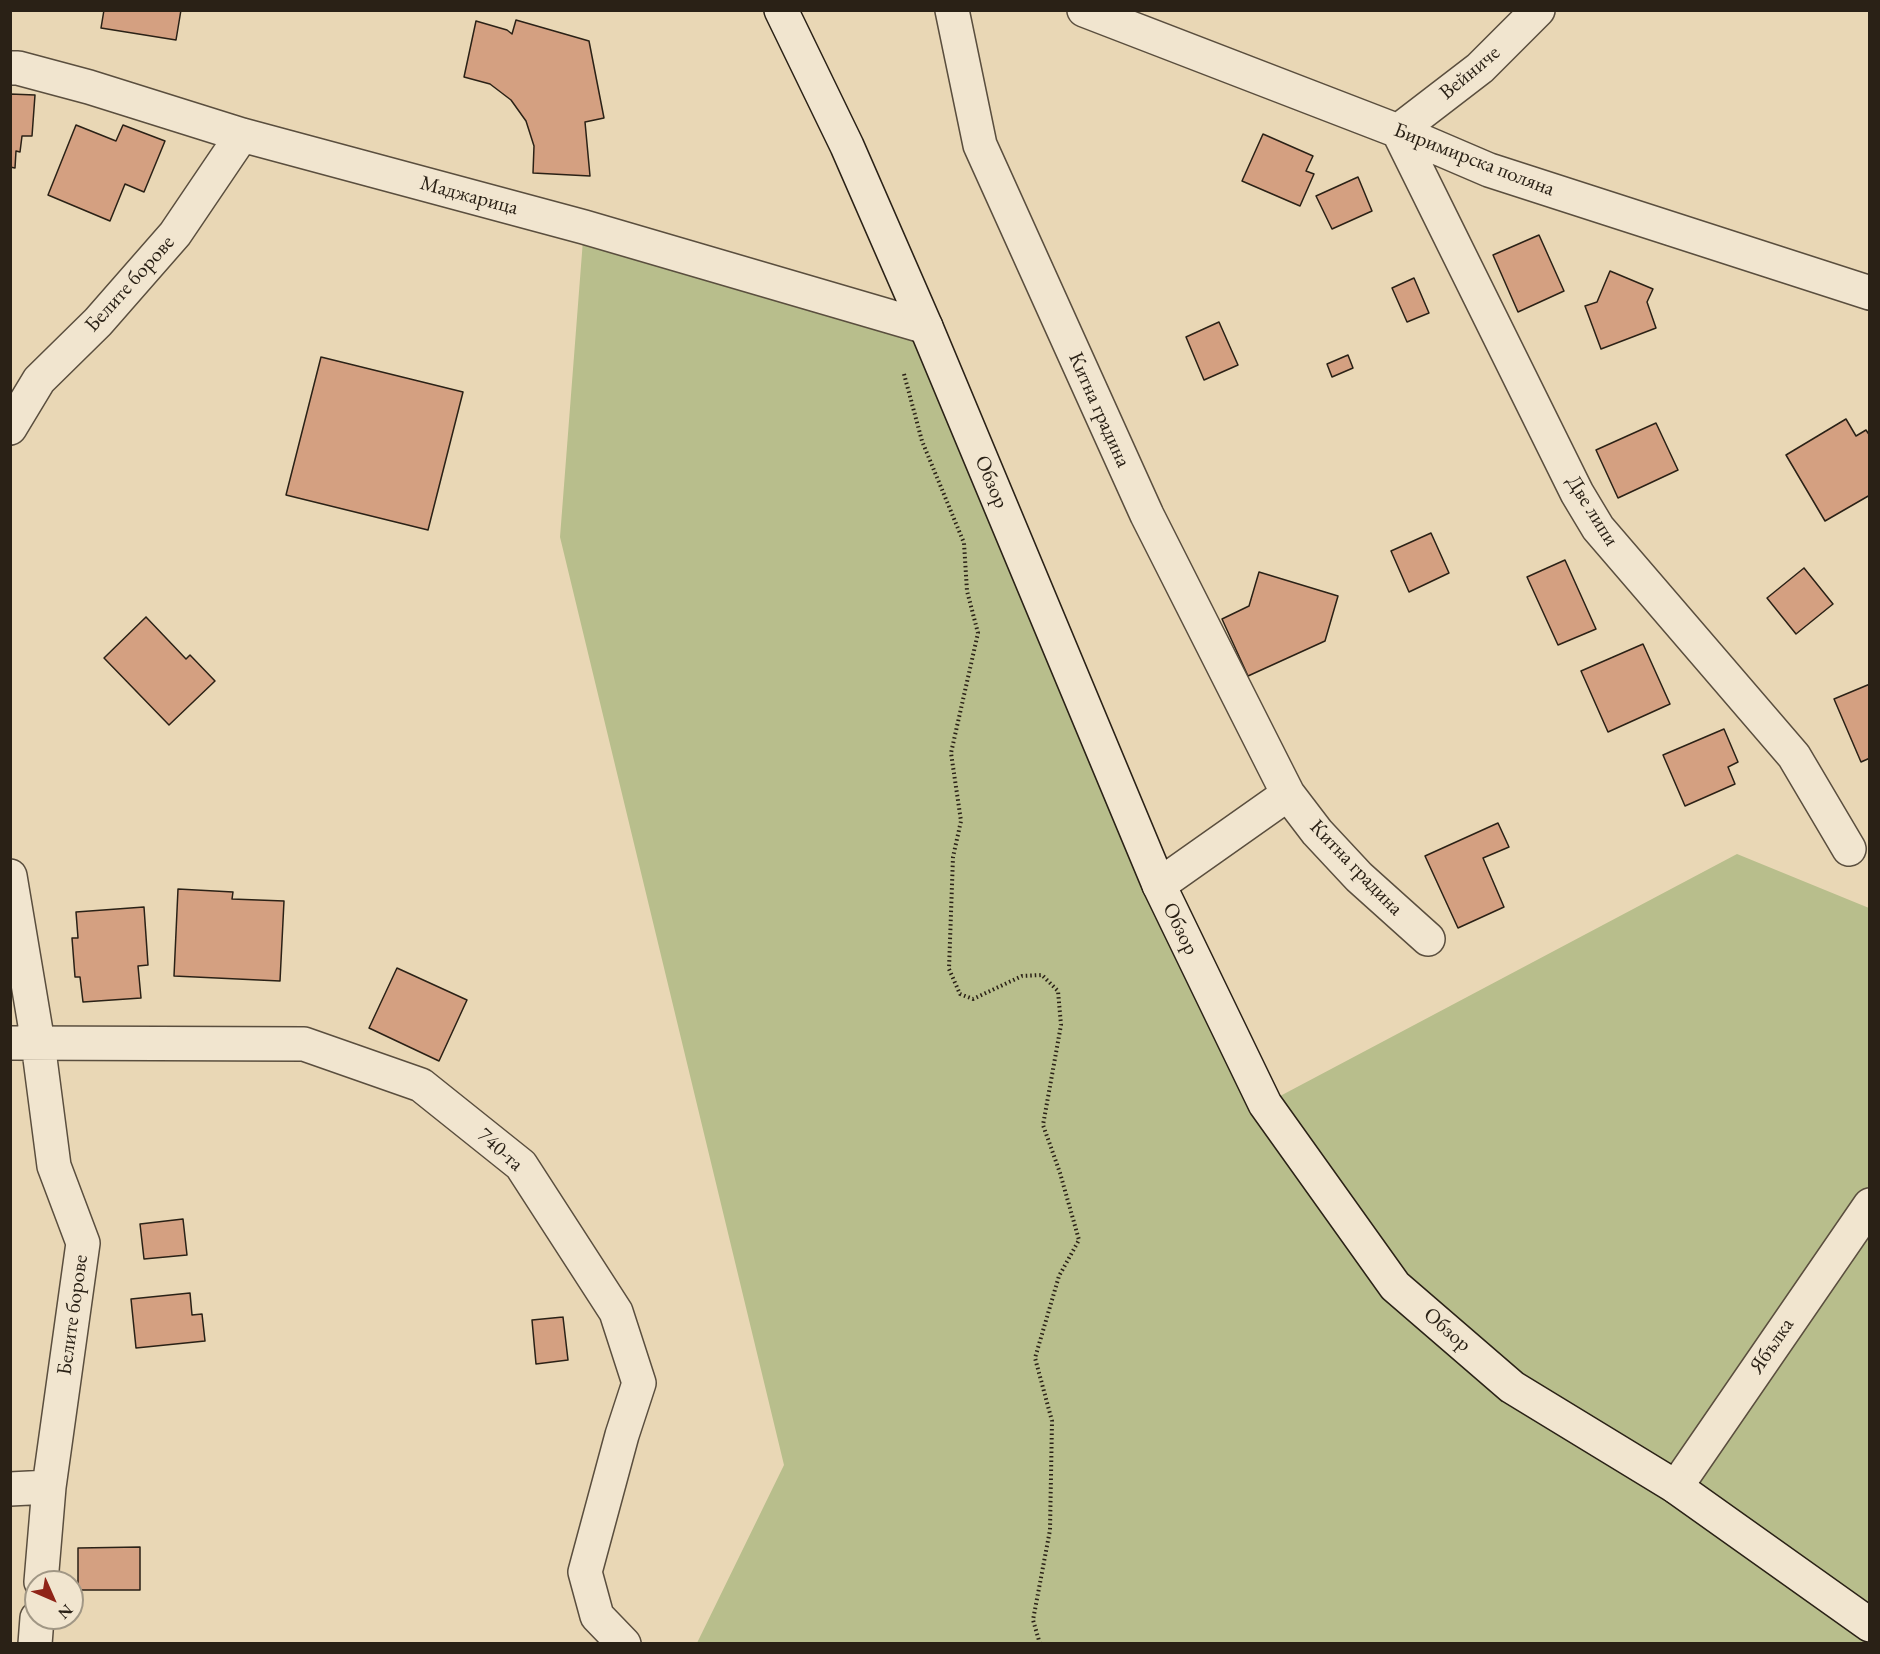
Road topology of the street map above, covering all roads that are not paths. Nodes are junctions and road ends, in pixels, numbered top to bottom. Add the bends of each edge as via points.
1 (781, 10) edge
2 (952, 10) edge
3 (1084, 10) edge
4 (1538, 10) edge
5 (10, 68) edge
6 (1398, 130) junction
7 (242, 135) junction
8 (1869, 293) edge
9 (915, 323) junction
10 (10, 428) edge
11 (1288, 794) junction
12 (1849, 849) dead end
13 (10, 876) edge
14 (1159, 885) junction
15 (1428, 939) dead end
16 (24, 1043) edge
17 (1869, 1205) edge
18 (49, 1487) junction
19 (1676, 1487) junction
20 (10, 1489) edge
21 (42, 1570) edge
22 (1869, 1625) edge
23 (624, 1644) edge

1 - 9 street, Обзор via 847,146
2 - 11 street, Китна градина via 980,145 1147,515
3 - 6 street, Биримирска поляна
4 - 6 street, Вейниче via 1480,68
5 - 7 street, Маджарица via 89,87
6 - 8 street, Биримирска поляна via 1489,170
6 - 12 street, Две липи via 1577,493 1598,528 1794,756
7 - 9 street, Маджарица via 584,227
7 - 10 street, Белите борове via 175,234 98,322 39,380
9 - 14 street, Обзор
11 - 14 street
11 - 15 street, Китна градина via 1359,877
13 - 16 street, Белите борове
14 - 19 street, Обзор via 1265,1104 1395,1286 1512,1387
16 - 18 street, Белите борове via 54,1166 83,1243
16 - 23 street, 740-та via 304,1044 421,1085 521,1165 616,1312 639,1383 585,1572 597,1616
17 - 19 street, Ябълка
18 - 20 street
18 - 21 street, Белите борове
19 - 22 street, Обзор

